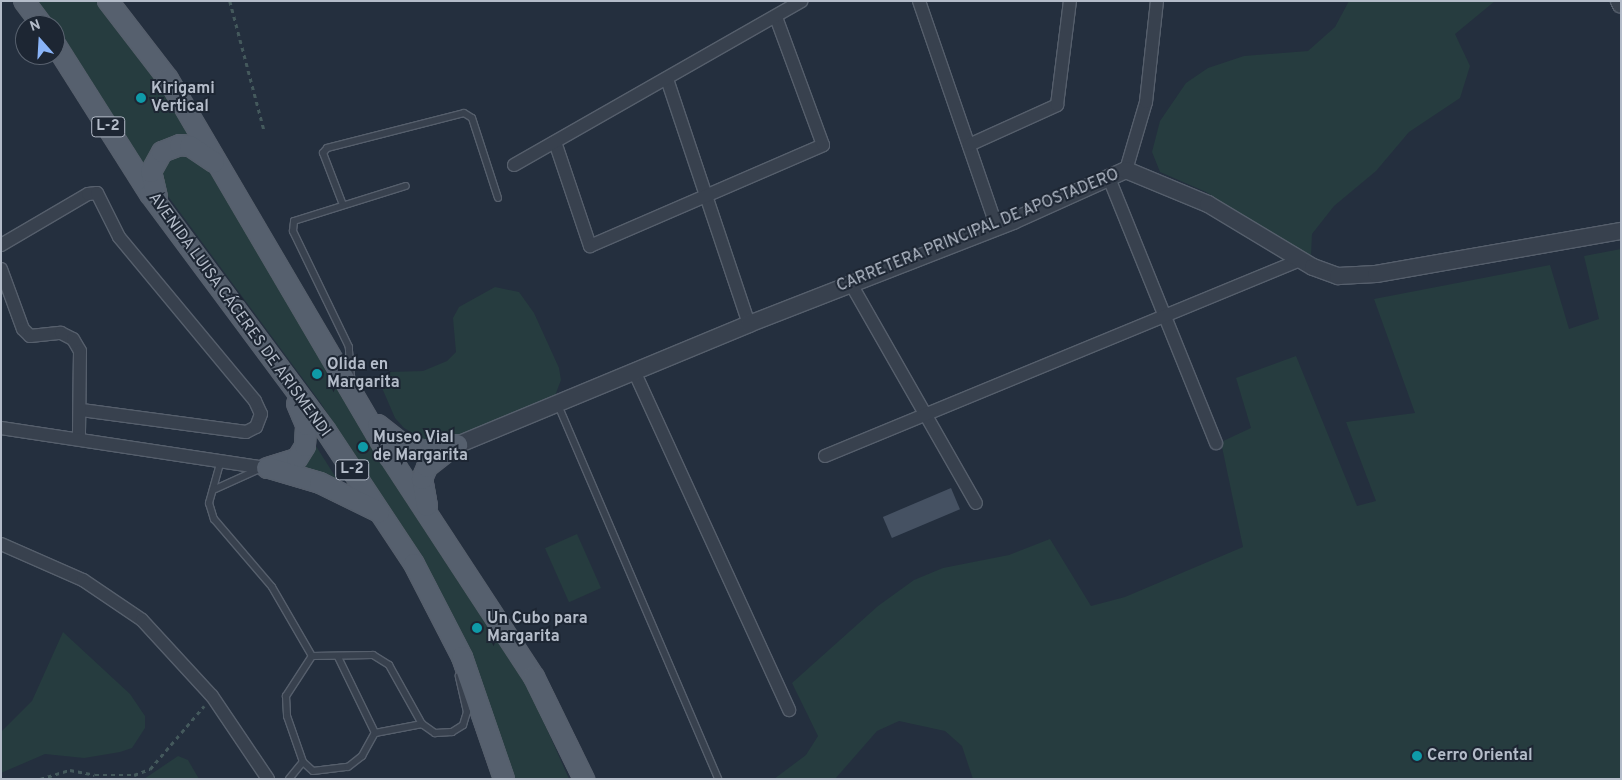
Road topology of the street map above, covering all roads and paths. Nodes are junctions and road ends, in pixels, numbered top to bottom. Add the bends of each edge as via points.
1 (24, 1) edge
2 (108, 1) edge
3 (230, 1) edge
4 (802, 1) edge
5 (919, 1) edge
6 (1070, 1) edge
7 (1157, 1) edge
8 (1619, 1) edge
9 (1621, 5) edge
10 (34, 15) edge
11 (776, 17) junction
12 (65, 60) edge
13 (667, 79) junction
14 (264, 130) dead end
15 (556, 142) junction
16 (969, 145) junction
17 (514, 165) dead end
18 (1126, 170) junction
19 (224, 172) junction
20 (1109, 178) junction
21 (406, 186) dead end
22 (706, 196) junction
23 (498, 198) dead end
24 (343, 205) junction
25 (162, 211) junction
26 (997, 227) junction
27 (1621, 231) edge
28 (1, 245) edge
29 (1300, 260) junction
30 (1, 269) edge
31 (851, 284) junction
32 (1165, 317) junction
33 (749, 324) junction
34 (634, 371) junction
35 (282, 372) junction
36 (353, 394) junction
37 (557, 403) junction
38 (81, 410) junction
39 (926, 415) junction
40 (1, 428) edge
41 (79, 440) junction
42 (1216, 443) dead end
43 (457, 445) junction
44 (824, 456) dead end
45 (221, 459) junction
46 (267, 468) junction
47 (213, 490) junction
48 (976, 504) dead end
49 (381, 514) junction
50 (434, 521) junction
51 (1, 544) edge
52 (449, 629) junction
53 (312, 656) junction
54 (338, 657) junction
55 (212, 696) junction
56 (790, 710) dead end
57 (422, 724) junction
58 (564, 732) junction
59 (376, 733) junction
60 (496, 755) junction
61 (303, 762) junction
62 (40, 779) edge
63 (268, 779) edge
64 (289, 779) edge
65 (504, 779) edge
66 (508, 779) edge
67 (575, 779) edge
68 (584, 779) edge
69 (718, 779) edge

1 - 10 main road
2 - 19 main road, L-2 via 168,79
3 - 14 path
4 - 11 street
5 - 16 street
6 - 16 street via 1057,105
7 - 18 street via 1146,102
8 - 9 street
11 - 13 street
11 - 22 street via 823,145
12 - 25 main road, AVENIDA LUISA CÁCERES DE ARISMENDI / L-2
13 - 15 street
13 - 22 street
15 - 17 street
15 - 22 street via 590,246
16 - 26 street
18 - 20 street, CARRETERA PRINCIPAL DE APOSTADERO
18 - 29 street, CARRETERA PRINCIPAL DE APOSTADERO via 1208,204
19 - 25 main road via 202,151 190,146 180,145 162,152 152,172
19 - 36 main road, L-2
20 - 26 street, CARRETERA PRINCIPAL DE APOSTADERO
20 - 32 street
21 - 24 lane
22 - 33 street
23 - 24 lane via 472,118 464,113 327,148 323,153
24 - 36 lane via 294,221 293,232 349,347
25 - 35 main road, AVENIDA LUISA CÁCERES DE ARISMENDI / L-2
26 - 31 street, CARRETERA PRINCIPAL DE APOSTADERO
27 - 29 street, CARRETERA PRINCIPAL DE APOSTADERO via 1376,274 1338,276
28 - 38 street via 88,194 97,193 119,237 255,400 260,414 256,427 246,432
29 - 32 street
30 - 38 street via 23,330 30,336 61,333 73,339 80,351
31 - 33 street, CARRETERA PRINCIPAL DE APOSTADERO
31 - 39 street
32 - 39 street
32 - 42 street
33 - 34 street, CARRETERA PRINCIPAL DE APOSTADERO
34 - 37 street, CARRETERA PRINCIPAL DE APOSTADERO
34 - 56 street
35 - 46 main road via 308,434 297,458
35 - 49 main road, AVENIDA LUISA CÁCERES DE ARISMENDI / L-2
36 - 43 main road via 382,429 407,448 431,451
36 - 50 main road, L-2
37 - 43 street, CARRETERA PRINCIPAL DE APOSTADERO
37 - 69 lane
38 - 41 street
39 - 44 street
39 - 48 street
40 - 41 street
41 - 45 street
43 - 50 main road via 437,456 422,478
45 - 46 street
45 - 47 lane
46 - 47 lane via 239,475
46 - 49 main road via 320,483
47 - 53 lane via 209,503 214,519 272,587
49 - 52 main road, AVENIDA LUISA CÁCERES DE ARISMENDI / L-2
50 - 58 main road, L-2 via 524,661
51 - 55 street via 83,580 115,600 177,654
52 - 57 lane via 467,712 463,725 452,732 436,733
52 - 60 main road, AVENIDA LUISA CÁCERES DE ARISMENDI / L-2
53 - 54 lane
53 - 61 lane via 286,696 287,716
54 - 57 lane via 373,656 389,665
54 - 59 lane
55 - 62 path via 150,769 134,775 95,775 70,770
55 - 63 street
57 - 59 lane
58 - 67 main road
58 - 68 main road, L-2
59 - 61 lane via 362,756 348,767 313,771
60 - 65 main road, AVENIDA LUISA CÁCERES DE ARISMENDI / L-2
60 - 66 main road
61 - 64 lane

